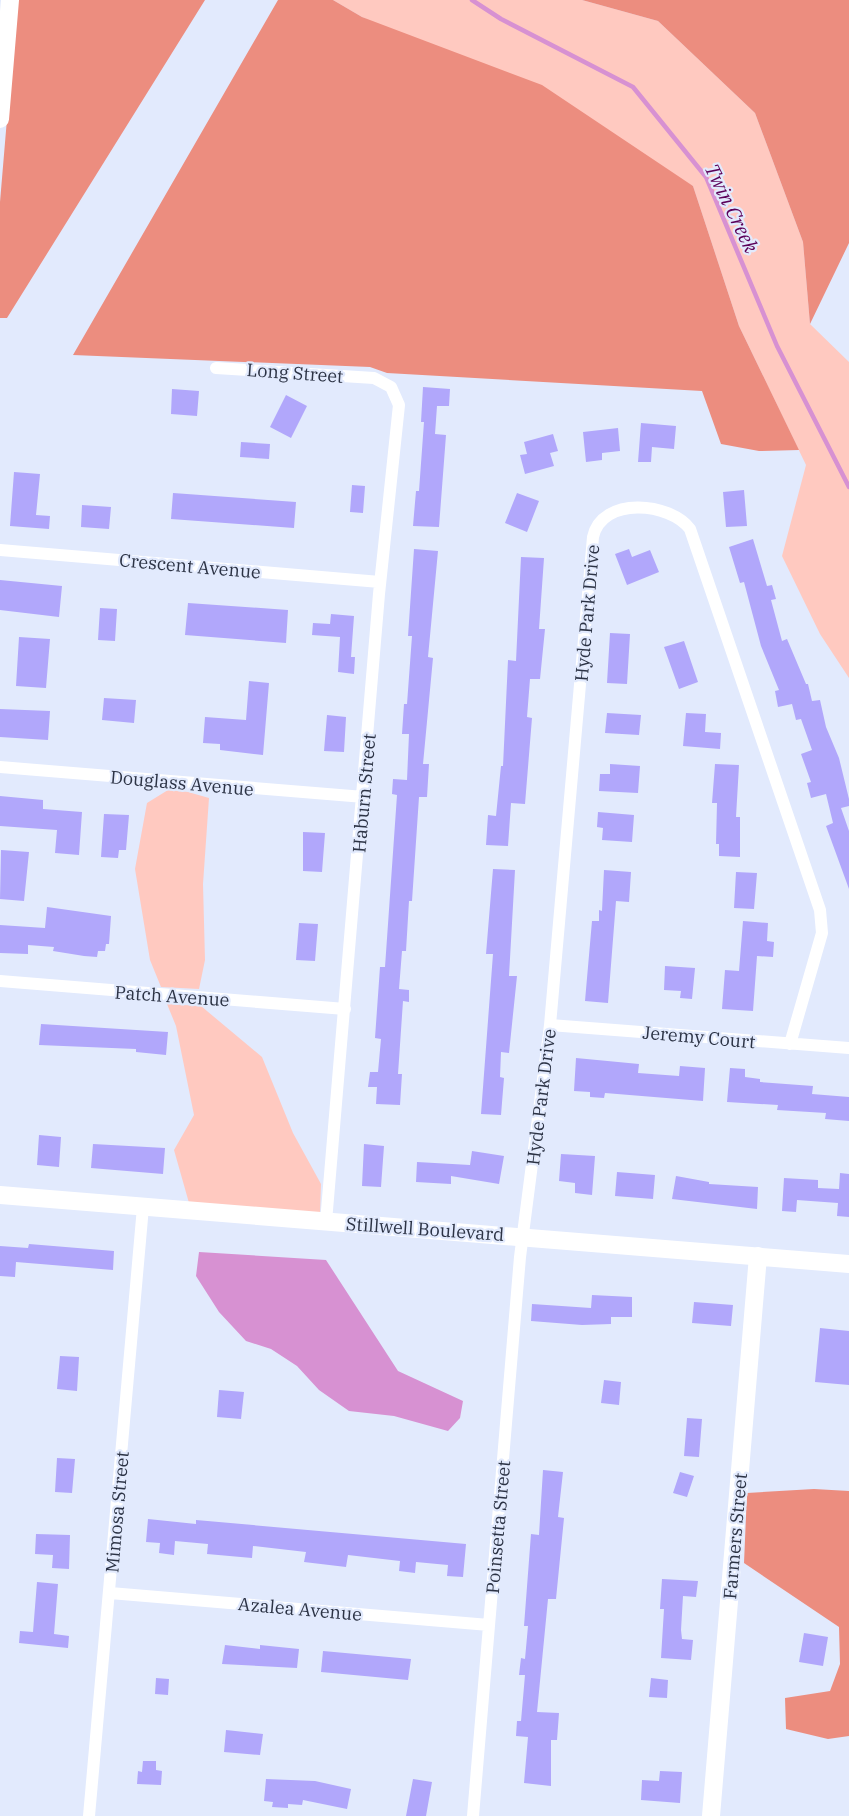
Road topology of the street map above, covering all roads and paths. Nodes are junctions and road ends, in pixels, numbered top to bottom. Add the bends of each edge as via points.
1 (10, 0) edge
2 (0, 119) edge
3 (216, 368) dead end
4 (374, 378) joint
5 (0, 550) edge
6 (380, 582) junction
7 (0, 767) edge
8 (364, 797) junction
9 (0, 981) edge
10 (345, 1009) junction
11 (550, 1025) junction
12 (790, 1044) junction
13 (849, 1048) edge
14 (0, 1195) edge
15 (143, 1207) junction
16 (326, 1222) junction
17 (524, 1237) junction
18 (758, 1256) junction
19 (849, 1264) edge
20 (110, 1593) junction
21 (489, 1624) junction
22 (89, 1816) edge
23 (473, 1816) edge
24 (711, 1816) edge

1 - 2 street
3 - 4 street, Long Street
4 - 6 street, Haburn Street via 391,387 399,405
5 - 6 street, Crescent Avenue
6 - 8 street, Haburn Street
7 - 8 street, Douglass Avenue
8 - 10 street, Haburn Street
9 - 10 street, Patch Avenue
10 - 16 street, Haburn Street
11 - 12 street, Jeremy Court
11 - 12 street, Hyde Park Drive via 593,537 600,521 624,508 676,515 690,529 820,910 822,933
11 - 17 street, Hyde Park Drive
12 - 13 street, Jeremy Court
14 - 15 street, Stillwell Boulevard
15 - 16 street, Stillwell Boulevard
15 - 20 street, Mimosa Street
16 - 17 street, Stillwell Boulevard
17 - 18 street, Stillwell Boulevard
17 - 21 street, Poinsetta Street
18 - 19 street, Stillwell Boulevard
18 - 24 street, Farmers Street
20 - 21 street, Azalea Avenue
20 - 22 street, Mimosa Street
21 - 23 street, Poinsetta Street

